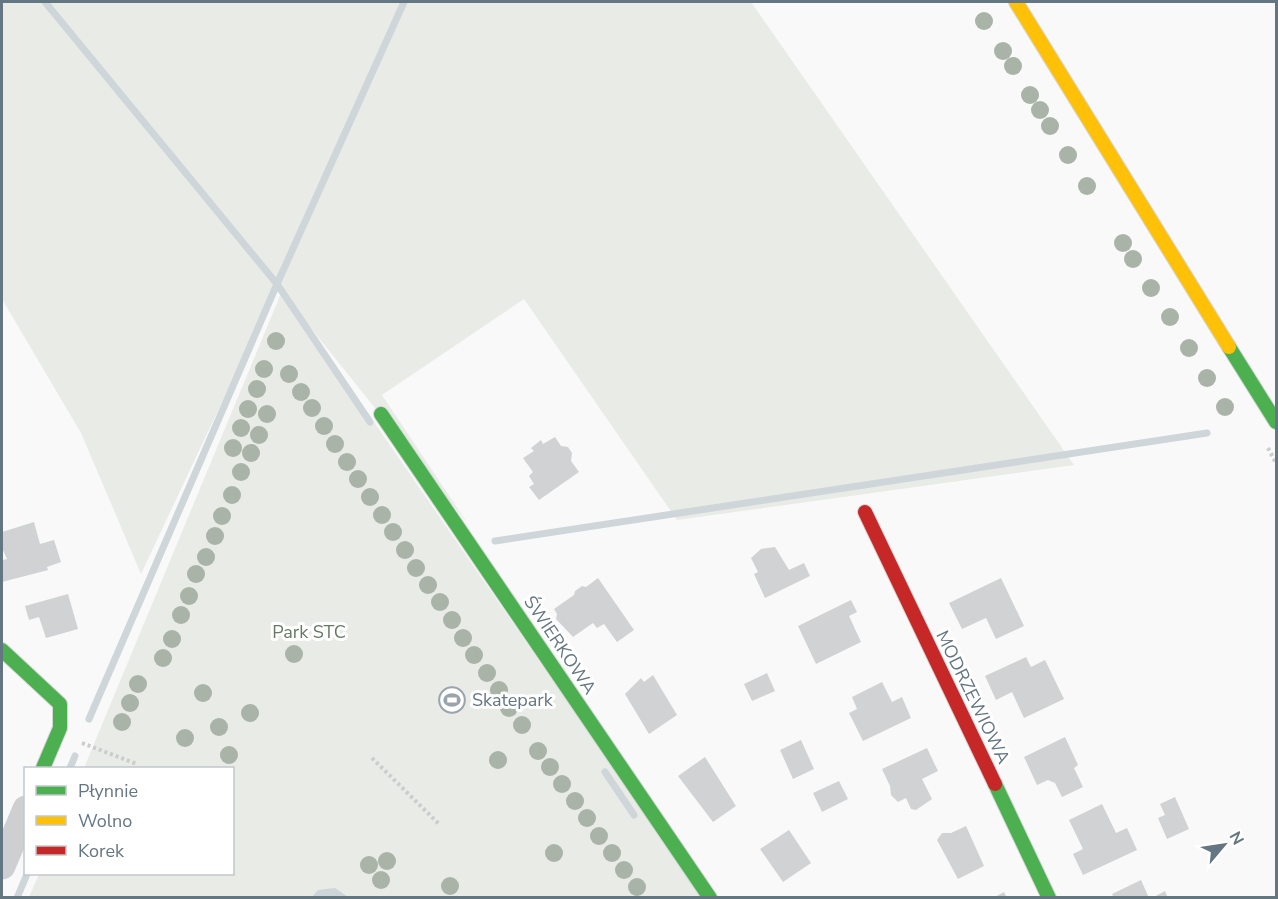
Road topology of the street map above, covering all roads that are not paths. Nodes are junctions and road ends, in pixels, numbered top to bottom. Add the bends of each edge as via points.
1 (1016, 2) edge
2 (381, 414) dead end
3 (1276, 422) edge
4 (865, 512) dead end
5 (2, 650) edge
6 (43, 767) edge
7 (24, 815) edge
8 (2, 866) edge
9 (710, 897) edge
10 (1049, 897) edge

1 - 3 street
2 - 9 street, ŚWIERKOWA
4 - 10 street, MODRZEWIOWA
5 - 6 street via 60,704 58,734
7 - 8 street

